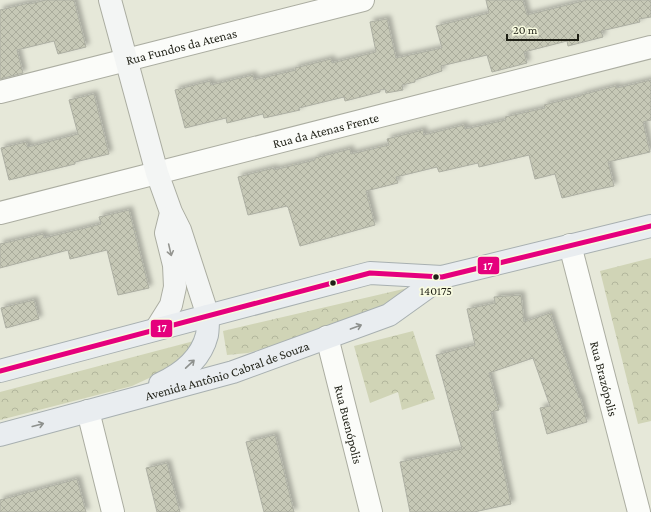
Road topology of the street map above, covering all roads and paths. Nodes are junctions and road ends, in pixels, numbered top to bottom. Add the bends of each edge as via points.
1 (110, 0) edge
2 (364, 0) edge
3 (651, 47) edge
4 (126, 60) junction
5 (0, 92) edge
6 (157, 173) junction
7 (171, 212) junction
8 (0, 213) edge
9 (651, 226) edge
10 (570, 245) junction
11 (442, 277) junction
12 (208, 316) junction
13 (156, 329) junction
14 (327, 337) junction
15 (0, 371) edge
16 (133, 399) junction
17 (88, 411) junction
18 (0, 435) edge
19 (113, 512) edge
20 (371, 512) edge
21 (638, 512) edge

1 - 4 street
2 - 4 street, Rua Fundos da Atenas
3 - 6 street, Rua da Atenas Frente
4 - 5 street, Rua Fundos da Atenas
4 - 6 street
6 - 7 street
6 - 8 street, Rua da Atenas Frente
7 - 12 street via 180,230
7 -> 13 street via 166,233 174,265 175,287 171,305
9 - 10 main road, Avenida Antônio Cabral de Souza
10 - 11 main road, Avenida Antônio Cabral de Souza
10 - 21 street, Rua Brazópolis
11 - 12 main road, Avenida Antônio Cabral de Souza via 370,273
14 -> 11 main road, Avenida Antônio Cabral de Souza via 389,315
12 - 13 main road, Avenida Antônio Cabral de Souza
16 -> 12 main road via 177,375 197,358 207,334
13 - 15 main road, Avenida Antônio Cabral de Souza
14 - 16 main road, Avenida Antônio Cabral de Souza via 233,372
14 - 20 street, Rua Buenópolis
16 - 17 main road, Avenida Antônio Cabral de Souza
18 -> 17 main road, Avenida Antônio Cabral de Souza
17 - 19 street

